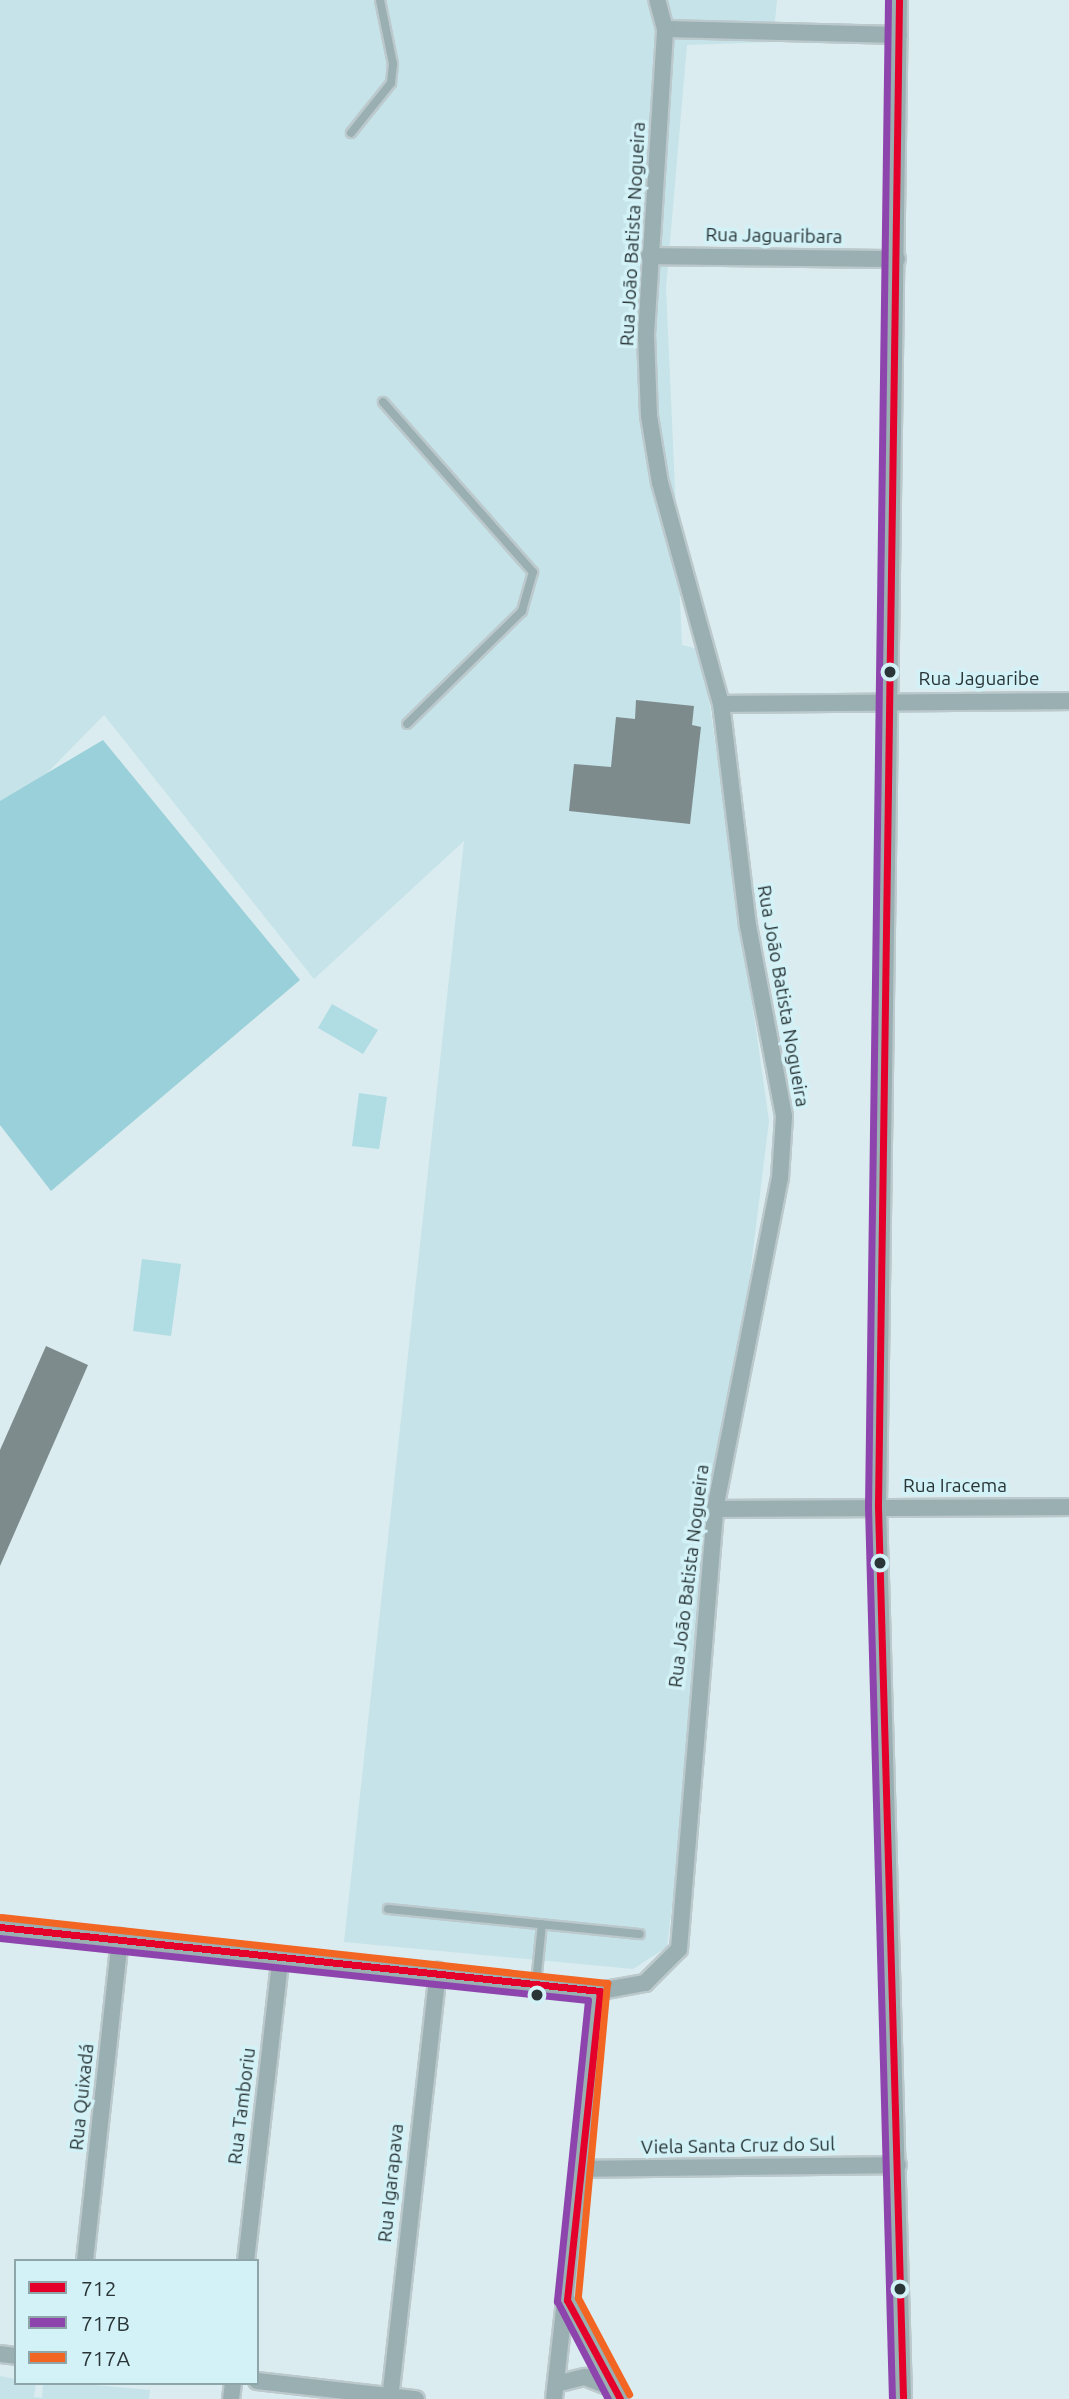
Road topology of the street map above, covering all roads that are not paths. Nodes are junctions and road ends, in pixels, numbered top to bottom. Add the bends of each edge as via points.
1 (380, 0) edge
2 (657, 0) edge
3 (899, 0) edge
4 (665, 29) junction
5 (899, 35) junction
6 (351, 133) dead end
7 (649, 256) junction
8 (897, 259) junction
9 (383, 402) dead end
10 (887, 699) junction
11 (1069, 701) edge
12 (721, 704) junction
13 (407, 724) dead end
14 (878, 1507) junction
15 (1069, 1507) edge
16 (715, 1509) junction
17 (388, 1909) dead end
18 (542, 1924) junction
19 (0, 1927) edge
20 (640, 1934) dead end
21 (120, 1937) junction
22 (281, 1956) junction
23 (438, 1971) junction
24 (536, 1983) junction
25 (600, 1991) junction
26 (898, 2165) junction
27 (578, 2169) junction
28 (85, 2259) edge
29 (246, 2259) edge
30 (567, 2300) junction
31 (259, 2381) edge
32 (555, 2391) edge
33 (615, 2394) edge
34 (390, 2398) edge
35 (416, 2399) edge
36 (903, 2399) edge

1 - 6 lane via 393,64 391,83
2 - 4 street, Rua João Batista Nogueira
3 - 5 street
4 - 5 street
4 - 7 street, Rua João Batista Nogueira
5 - 8 street
7 - 8 street, Rua Jaguaribara
7 - 12 street, Rua João Batista Nogueira via 652,429
8 - 10 street
9 - 13 lane via 533,572 522,611
10 - 11 street, Rua Jaguaribe
10 - 12 street, Rua Jaguaribe
10 - 14 street
12 - 16 street, Rua João Batista Nogueira via 748,926 781,1086 784,1147
14 - 15 street, Rua Iracema
14 - 16 street, Rua Iracema
14 - 26 street
16 - 25 street, Rua João Batista Nogueira via 682,1935 660,1974 630,1988
17 - 18 lane
18 - 20 lane
18 - 24 lane
19 - 21 street, Rua João Batista Nogueira
21 - 22 street, Rua João Batista Nogueira
21 - 28 street, Rua Quixadá
22 - 23 street, Rua João Batista Nogueira
22 - 29 street, Rua Tamboriu
23 - 24 street, Rua João Batista Nogueira
23 - 34 street, Rua Igarapava
24 - 25 street, Rua João Batista Nogueira
25 - 27 street
26 - 27 street, Viela Santa Cruz do Sul
26 - 36 street
27 - 30 street
30 - 32 street
30 - 33 street
31 - 34 street
32 - 33 street via 585,2377
34 - 35 street

